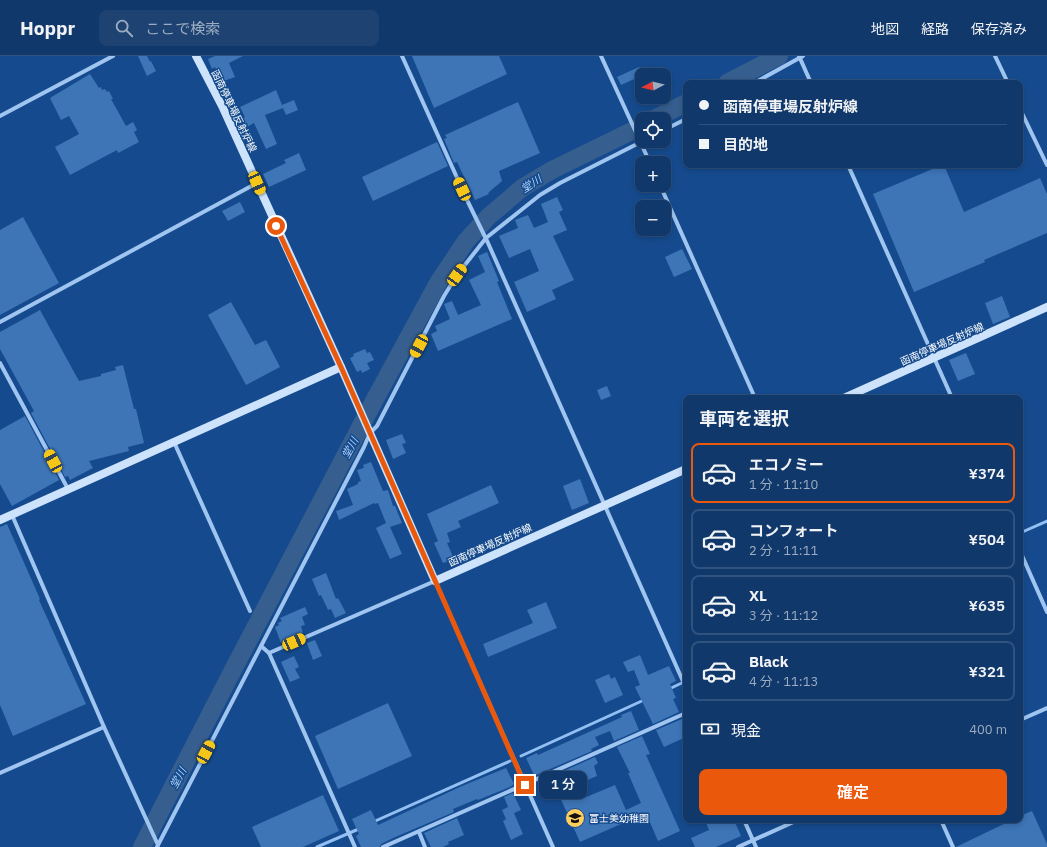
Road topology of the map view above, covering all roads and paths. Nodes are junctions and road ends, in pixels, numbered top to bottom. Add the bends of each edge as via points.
1 (113, 56) edge
2 (196, 56) edge
3 (402, 56) edge
4 (601, 56) edge
5 (800, 56) edge
6 (995, 56) edge
7 (760, 80) edge
8 (810, 80) edge
9 (1007, 80) edge
10 (0, 116) edge
11 (1023, 116) edge
12 (683, 120) edge
13 (671, 126) edge
14 (635, 130) edge
15 (635, 144) edge
16 (1047, 165) edge
17 (849, 168) edge
18 (257, 183) junction
19 (663, 192) edge
20 (485, 236) junction
21 (1047, 307) edge
22 (0, 322) edge
23 (934, 358) junction
24 (0, 363) edge
25 (341, 367) junction
26 (753, 395) edge
27 (851, 395) edge
28 (951, 395) edge
29 (370, 433) junction
30 (174, 441) junction
31 (683, 470) edge
32 (68, 489) junction
33 (606, 505) junction
34 (12, 514) junction
35 (0, 520) edge
36 (1023, 558) edge
37 (435, 581) junction
38 (250, 611) dead end
39 (1047, 612) edge
40 (261, 646) junction
41 (270, 653) junction
42 (683, 681) edge
43 (1047, 708) edge
44 (683, 714) edge
45 (1023, 719) edge
46 (104, 727) junction
47 (0, 773) edge
48 (525, 785) junction
49 (745, 823) edge
50 (791, 823) edge
51 (942, 823) edge
52 (419, 832) junction
53 (753, 840) junction
54 (158, 846) edge
55 (355, 847) edge
56 (384, 847) edge
57 (425, 847) edge
58 (553, 847) edge
59 (738, 847) edge
60 (756, 847) edge
61 (953, 847) edge

1 - 10 street
2 - 18 main road, 函南停車場反射炉線
3 - 20 street
4 - 14 street
5 - 7 street via 793,63
5 - 8 street
6 - 9 street
11 - 16 street
12 - 13 street
15 - 20 street via 540,195
17 - 23 street
18 - 22 street
18 - 25 main road, 函南停車場反射炉線
19 - 26 street
20 - 29 street via 444,296 377,426
20 - 33 street
21 - 23 main road, 函南停車場反射炉線
23 - 27 main road, 函南停車場反射炉線
23 - 28 street
24 - 32 street
25 - 29 main road, 函南停車場反射炉線
25 - 30 main road
29 - 37 main road, 函南停車場反射炉線
29 - 40 street
30 - 32 main road
30 - 38 street
31 - 33 main road, 函南停車場反射炉線
32 - 34 main road
33 - 37 main road, 函南停車場反射炉線
33 - 42 street
34 - 35 main road
34 - 46 street
36 - 39 street
37 - 41 street
37 - 48 street
40 - 41 street
40 - 54 street
41 - 55 street
43 - 45 street
44 - 48 street
46 - 47 street
46 - 54 street
48 - 52 street
48 - 58 street
49 - 53 street
50 - 53 street
51 - 61 street
52 - 56 street
52 - 57 street
53 - 59 street
53 - 60 street

